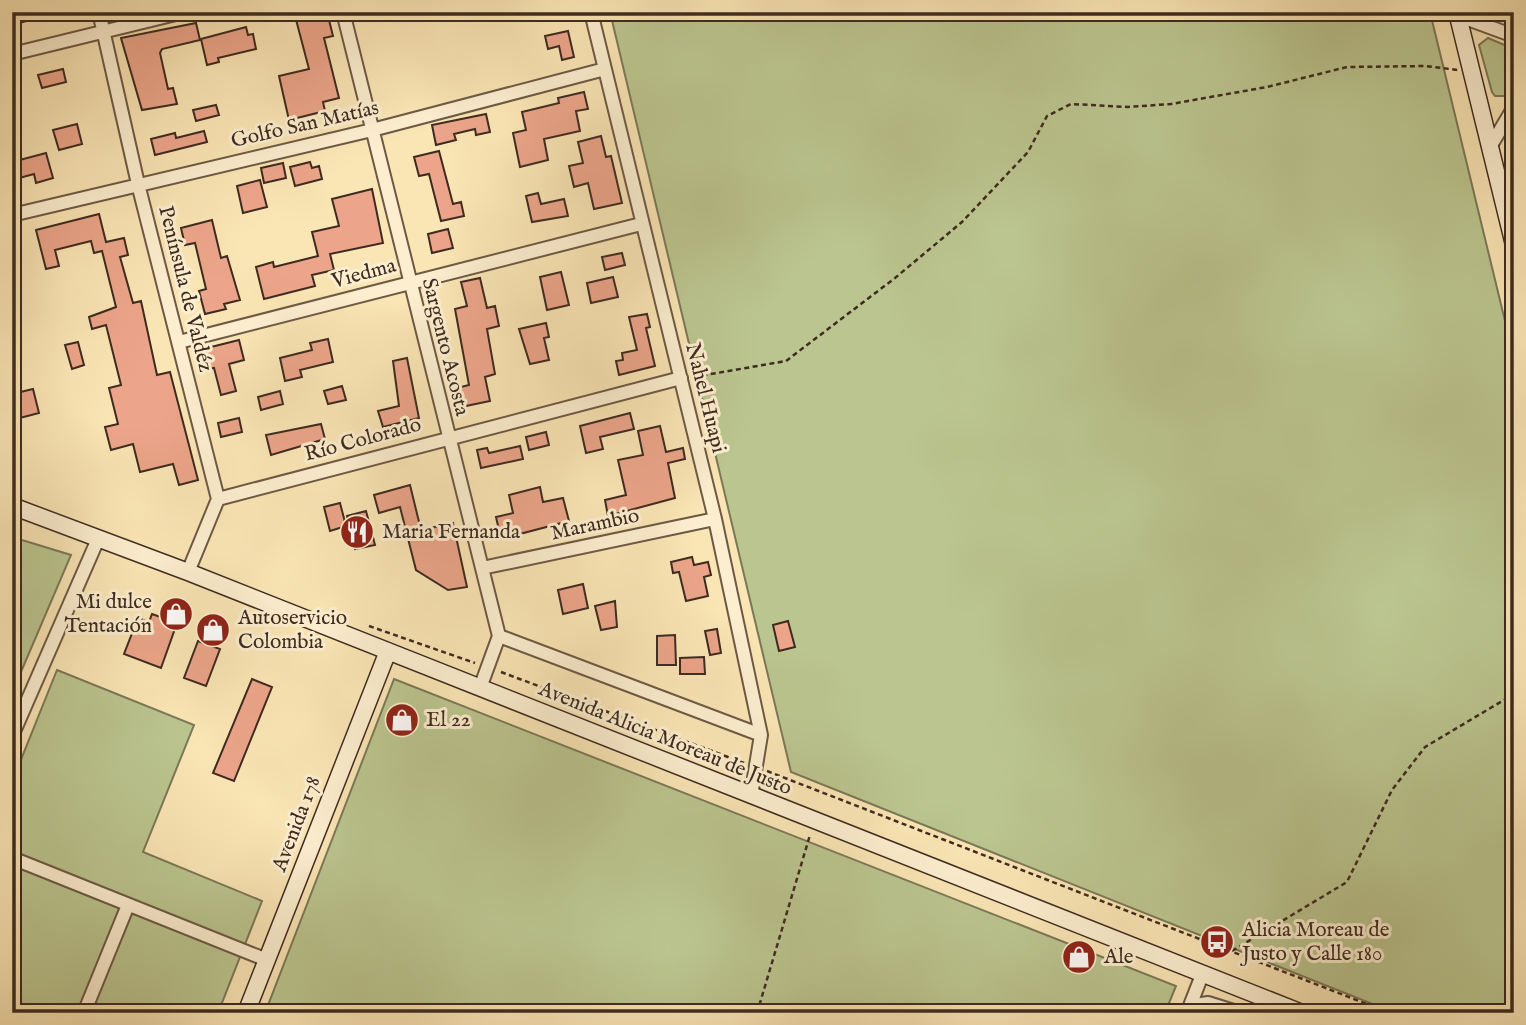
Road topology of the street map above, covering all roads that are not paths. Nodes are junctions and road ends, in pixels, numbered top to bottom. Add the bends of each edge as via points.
1 (99, 12) edge
2 (184, 12) edge
3 (343, 12) edge
4 (591, 12) edge
5 (1457, 13) edge
6 (103, 32) junction
7 (1514, 36) edge
8 (12, 54) edge
9 (605, 69) junction
10 (1514, 107) edge
11 (372, 130) junction
12 (1490, 147) junction
13 (138, 184) junction
14 (12, 215) edge
15 (641, 224) junction
16 (1514, 244) edge
17 (409, 282) junction
18 (179, 342) junction
19 (681, 378) junction
20 (448, 437) junction
21 (218, 499) junction
22 (12, 506) edge
23 (715, 519) junction
24 (98, 539) junction
25 (482, 568) junction
26 (188, 572) junction
27 (499, 636) junction
28 (388, 651) junction
29 (480, 688) junction
30 (761, 735) junction
31 (12, 736) edge
32 (751, 796) junction
33 (12, 858) edge
34 (128, 905) junction
35 (267, 960) junction
36 (1202, 975) junction
37 (1189, 1009) edge
38 (84, 1013) edge
39 (246, 1013) edge
40 (1240, 1013) edge
41 (1302, 1013) edge

1 - 6 street, Península de Valdéz
2 - 6 street
3 - 11 street, Sargento Acosta
4 - 9 street, Nahel Huapi
5 - 7 street
5 - 12 main road
6 - 8 street
6 - 13 street, Península de Valdéz
9 - 11 street, Golfo San Matías
9 - 15 street, Nahel Huapi
10 - 12 street
11 - 13 street, Golfo San Matías
11 - 17 street, Sargento Acosta
12 - 16 main road
13 - 14 street, Golfo San Matías
13 - 18 street, Península de Valdéz
15 - 17 street, Viedma
15 - 19 street, Nahel Huapi
17 - 18 street, Viedma
17 - 20 street, Sargento Acosta
18 - 21 street, Península de Valdéz
19 - 20 street, Río Colorado
19 - 23 street, Nahel Huapi
20 - 21 street, Río Colorado
20 - 25 street, Sargento Acosta
21 - 26 street
22 - 24 main road, Avenida Alicia Moreau de Justo
23 - 25 street, Marambio
23 - 30 street, Nahel Huapi
24 - 26 main road, Avenida Alicia Moreau de Justo
24 - 31 street
25 - 27 street, Sargento Acosta
26 - 28 main road, Avenida Alicia Moreau de Justo
27 - 29 street
27 - 30 street
28 - 29 main road, Avenida Alicia Moreau de Justo
28 - 35 main road, Avenida 178
29 - 32 main road, Avenida Alicia Moreau de Justo
30 - 32 street, Nahel Huapi
32 - 36 main road, Avenida Alicia Moreau de Justo
33 - 34 street
34 - 35 street
34 - 38 street
35 - 39 main road, Avenida 178
36 - 37 street
36 - 41 main road, Avenida Alicia Moreau de Justo
37 - 40 street via 1209,1003

